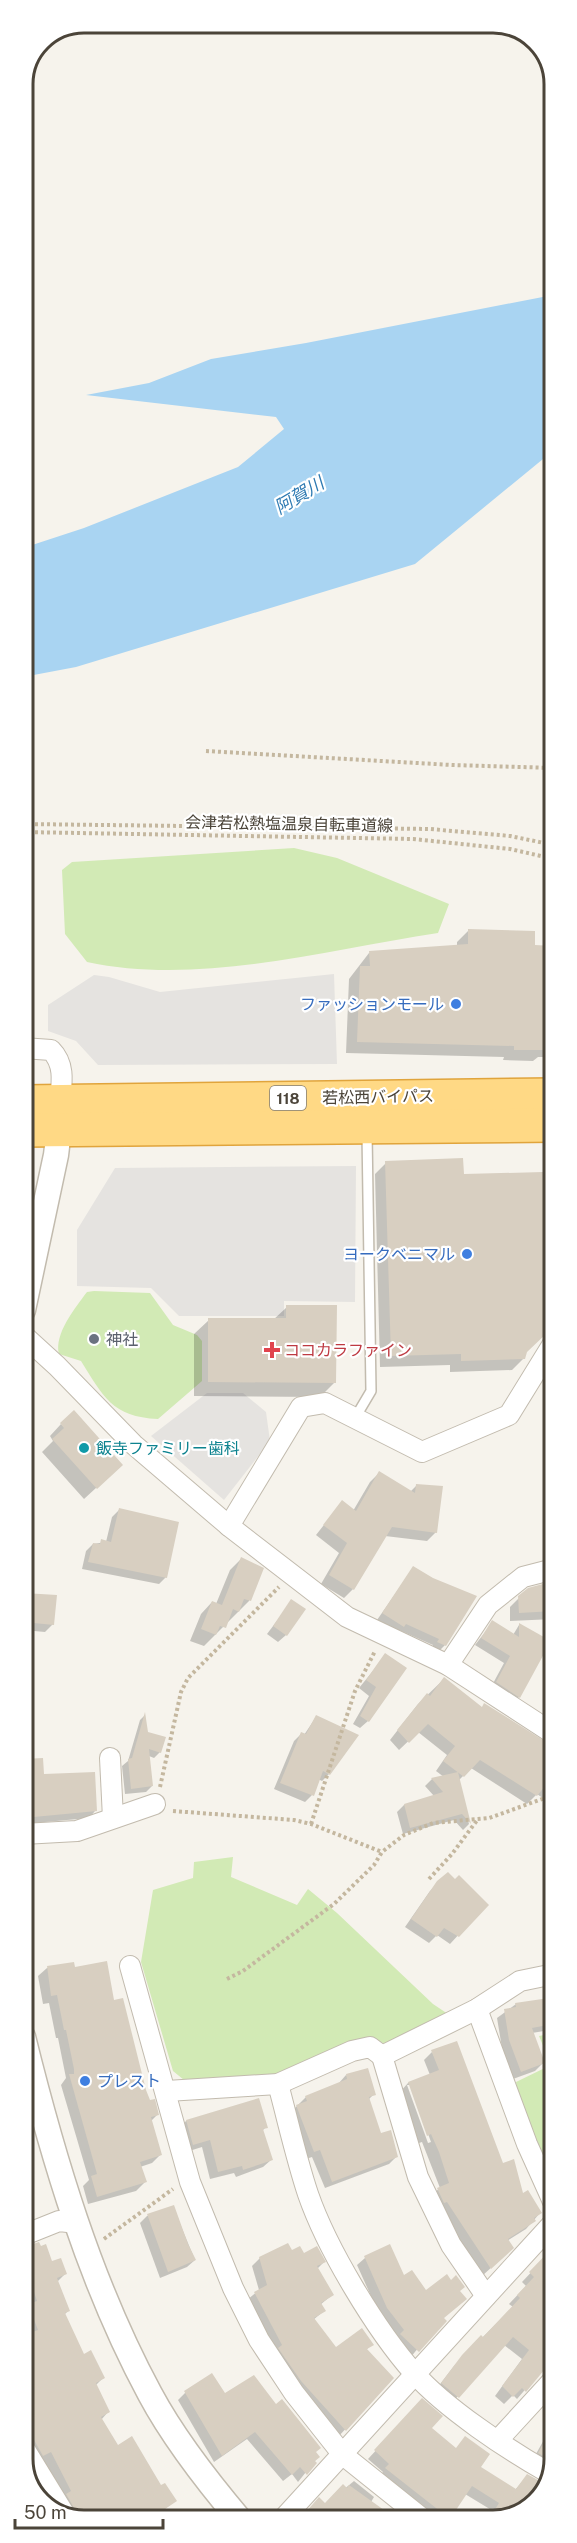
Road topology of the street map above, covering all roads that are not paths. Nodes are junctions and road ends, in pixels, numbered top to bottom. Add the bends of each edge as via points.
1 (33, 1049) edge
2 (544, 1095) edge
3 (33, 1106) edge
4 (59, 1117) junction
5 (544, 1125) edge
6 (33, 1126) edge
7 (366, 1127) junction
8 (33, 1263) edge
9 (33, 1345) edge
10 (544, 1358) edge
11 (355, 1418) junction
12 (229, 1526) junction
13 (544, 1572) edge
14 (448, 1665) junction
15 (544, 1727) edge
16 (110, 1758) dead end
17 (155, 1804) road end
18 (113, 1818) junction
19 (33, 1833) edge
20 (130, 1966) dead end
21 (544, 1976) edge
22 (477, 2009) junction
23 (382, 2056) junction
24 (33, 2076) edge
25 (278, 2084) junction
26 (167, 2091) junction
27 (544, 2182) edge
28 (78, 2225) junction
29 (33, 2231) edge
30 (544, 2233) edge
31 (486, 2296) junction
32 (415, 2374) junction
33 (544, 2390) edge
34 (498, 2440) junction
35 (343, 2455) junction
36 (33, 2463) edge
37 (543, 2469) edge
38 (57, 2501) edge
39 (232, 2510) edge
40 (291, 2510) edge
41 (411, 2510) edge

1 - 4 street via 51,1050 56,1055 62,1077
2 - 4 highway, 若松西バイパス / 118 via 196,1099
3 - 4 highway, 若松西バイパス / 118
4 - 6 highway, 若松西バイパス / 118
4 - 7 highway, 若松西バイパス / 118
4 - 8 street via 56,1155
5 - 7 highway, 若松西バイパス / 118
7 - 11 lane via 371,1391
9 - 12 street via 133,1444
10 - 11 street via 509,1415 422,1452
11 - 12 street via 325,1402 301,1407
12 - 14 street via 347,1617
13 - 14 street via 523,1577 488,1605
14 - 15 street
16 - 18 street
17 - 18 street
18 - 19 street via 77,1831
20 - 26 street
21 - 22 street via 520,1981
22 - 23 street
22 - 27 street
23 - 25 street via 370,2047 361,2049
23 - 31 street via 418,2177 451,2245
24 - 28 street
25 - 26 street
25 - 32 street via 309,2196 330,2242 363,2303
26 - 35 street via 190,2182 233,2288 259,2340
28 - 29 street via 58,2221
28 - 39 street via 112,2315 150,2395 177,2439
30 - 31 street
31 - 32 street
32 - 34 street
32 - 35 street
33 - 34 street
34 - 37 street
35 - 40 street
35 - 41 street
36 - 38 street

